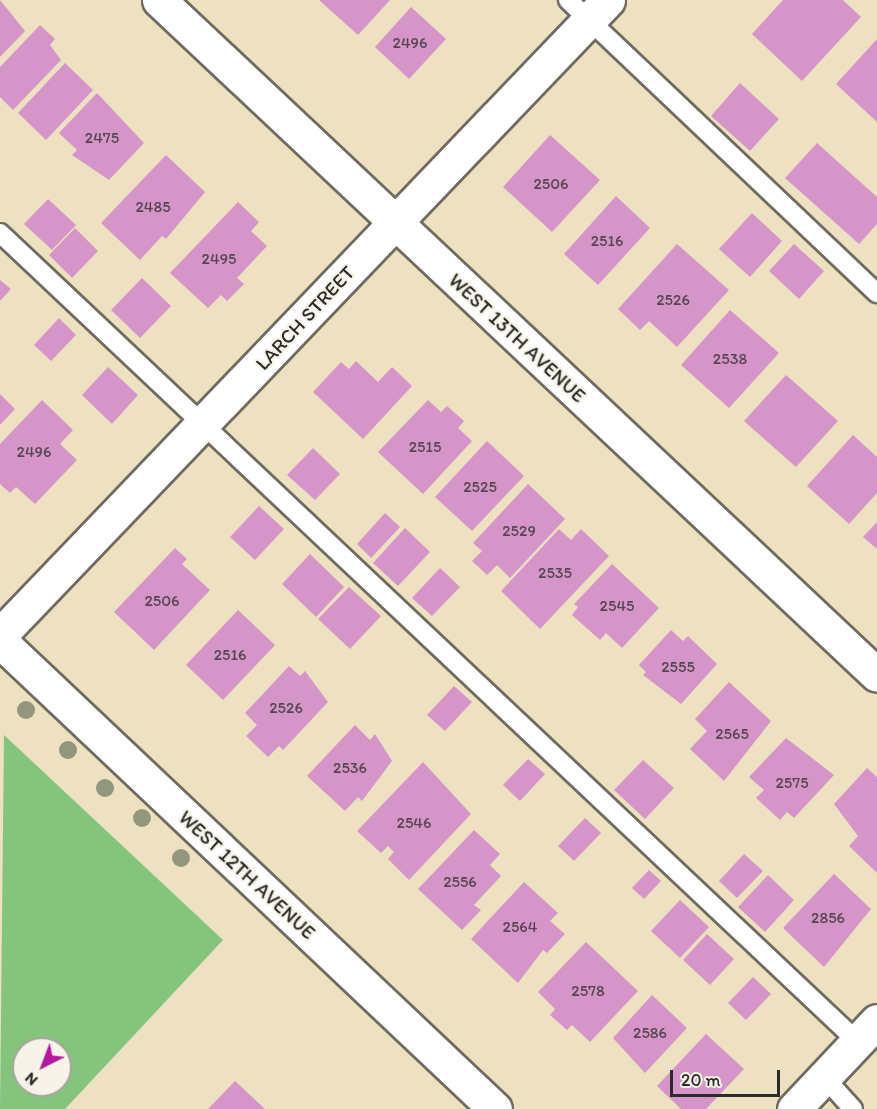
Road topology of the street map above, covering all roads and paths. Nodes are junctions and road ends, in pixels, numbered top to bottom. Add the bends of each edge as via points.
1 (159, 0) edge
2 (588, 7) edge
3 (395, 224) junction
4 (0, 233) edge
5 (877, 293) edge
6 (203, 426) junction
7 (0, 635) edge
8 (0, 640) edge
9 (877, 675) edge
10 (867, 1031) edge
11 (824, 1077) junction
12 (495, 1109) edge
13 (794, 1109) edge
14 (853, 1109) edge

1 - 3 street, WEST 13TH AVENUE
2 - 3 street, LARCH STREET
2 - 5 lane
3 - 6 street, LARCH STREET
3 - 9 street, WEST 13TH AVENUE
4 - 6 lane
6 - 7 street, LARCH STREET
6 - 10 lane
8 - 12 street, WEST 12TH AVENUE
10 - 11 street
11 - 13 street
11 - 14 lane

